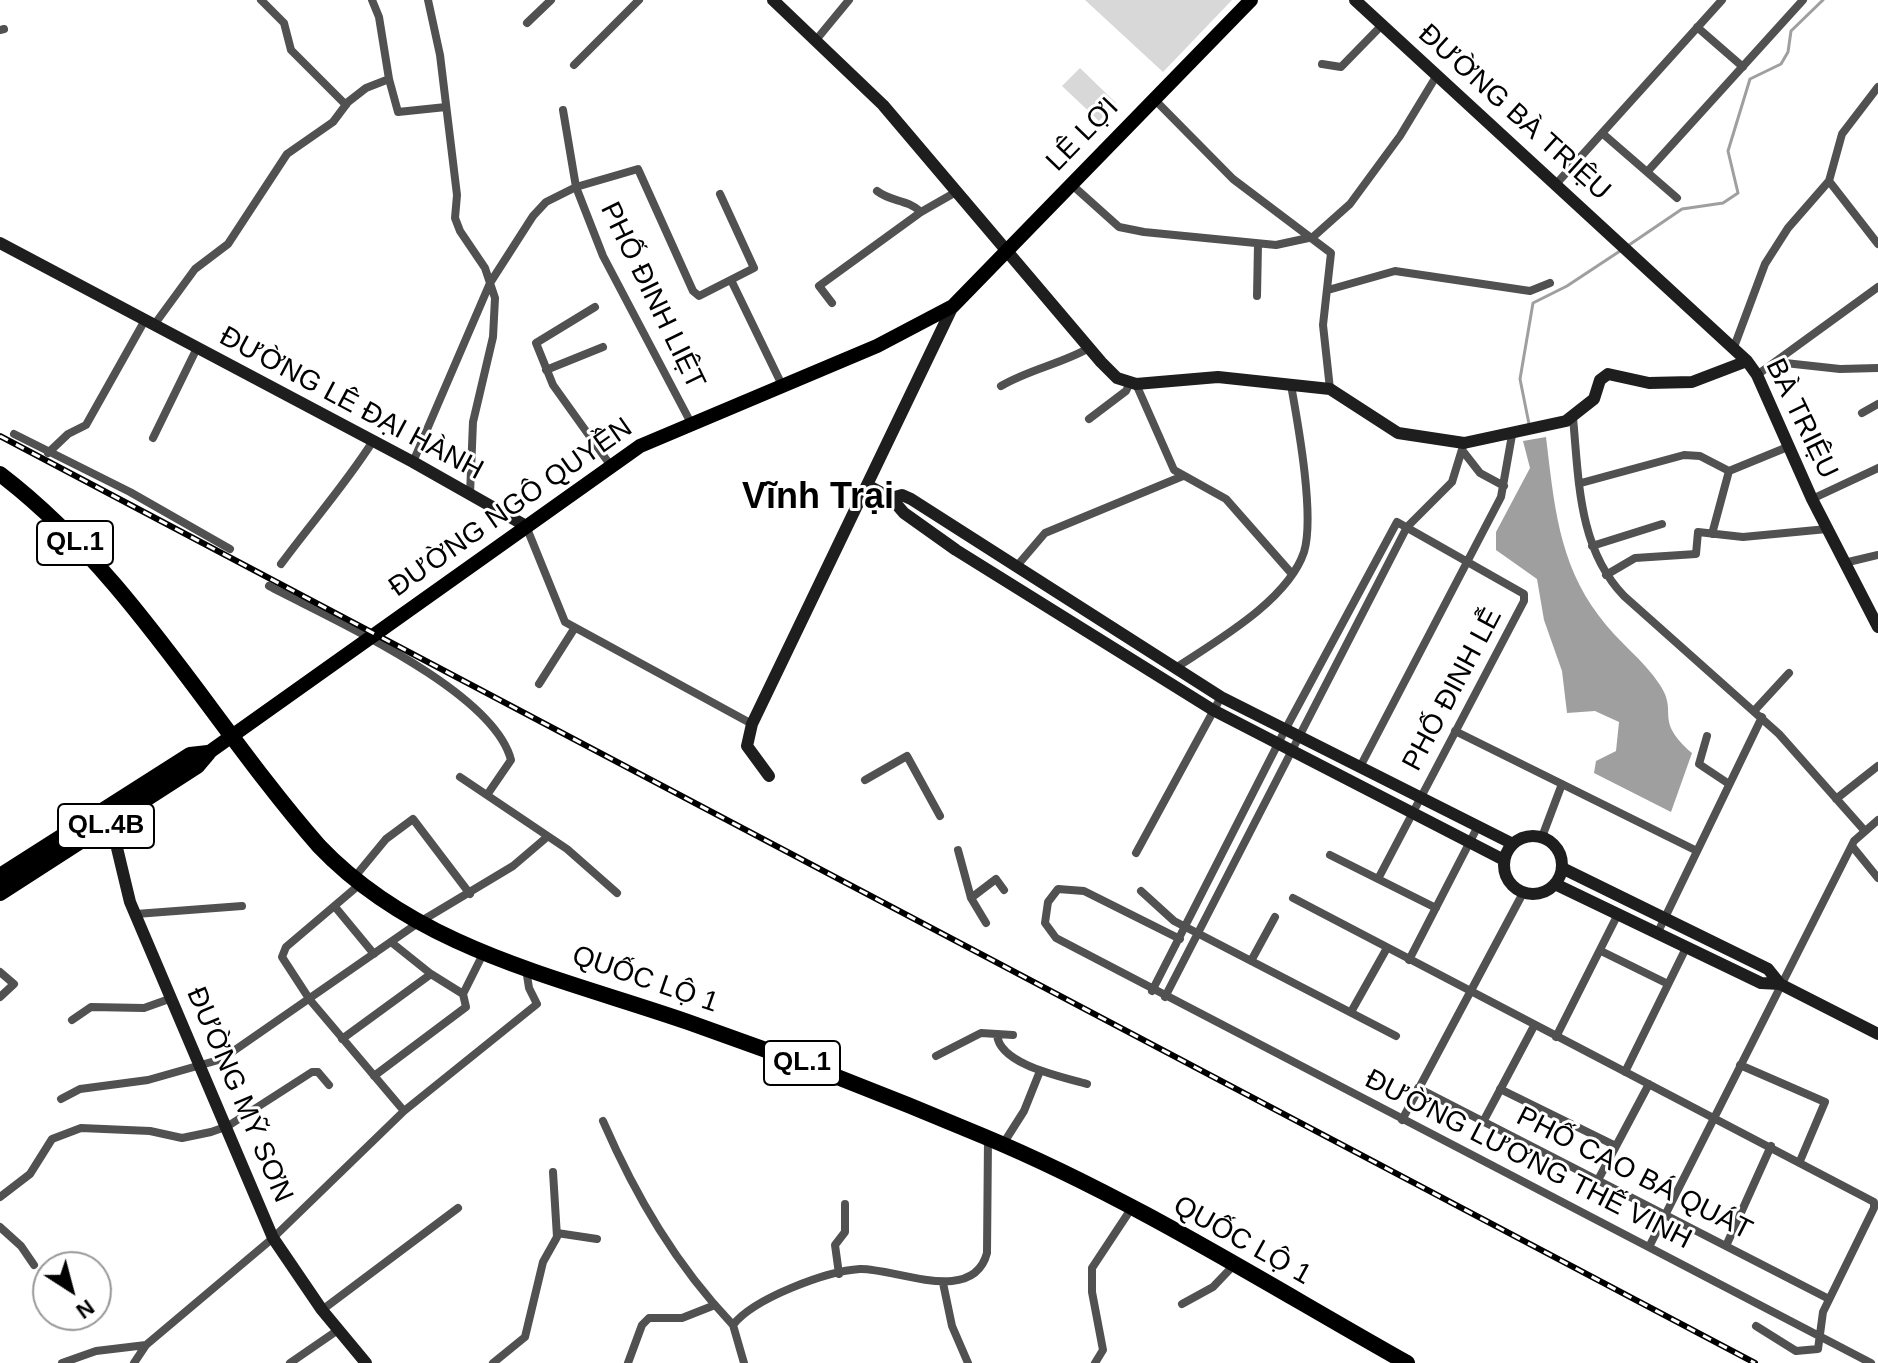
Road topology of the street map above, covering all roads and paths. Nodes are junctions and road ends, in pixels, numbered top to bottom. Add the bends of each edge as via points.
1 (261, 0) edge
2 (372, 0) edge
3 (428, 0) edge
4 (551, 0) edge
5 (639, 0) edge
6 (773, 0) edge
7 (849, 0) edge
8 (1251, 0) edge
9 (1355, 0) edge
10 (1722, 0) edge
11 (1803, 0) edge
12 (527, 23) dead end
13 (1382, 25) junction
14 (1697, 27) junction
15 (816, 40) junction
16 (1322, 64) dead end
17 (574, 65) dead end
18 (1743, 67) junction
19 (1437, 75) junction
20 (389, 79) junction
21 (1878, 87) edge
22 (1154, 99) junction
23 (346, 105) junction
24 (446, 107) junction
25 (563, 110) dead end
26 (1602, 133) junction
27 (1647, 172) junction
28 (1829, 181) junction
29 (1557, 183) junction
30 (1071, 184) junction
31 (576, 187) junction
32 (877, 191) dead end
33 (956, 192) junction
34 (720, 194) dead end
35 (1677, 198) dead end
36 (921, 212) junction
37 (1313, 237) junction
38 (0, 243) edge
39 (1258, 244) junction
40 (1878, 244) edge
41 (1010, 251) junction
42 (1642, 261) joint
43 (731, 280) junction
44 (490, 283) junction
45 (1550, 283) dead end
46 (1878, 287) edge
47 (1328, 290) junction
48 (1257, 296) dead end
49 (832, 303) dead end
50 (953, 306) junction
51 (595, 307) dead end
52 (149, 323) junction
53 (603, 347) dead end
54 (1734, 347) junction
55 (197, 348) junction
56 (1089, 348) junction
57 (1747, 361) junction
58 (1775, 362) junction
59 (1878, 368) edge
60 (546, 370) junction
61 (1757, 375) junction
62 (1133, 383) junction
63 (782, 385) junction
64 (1291, 385) junction
65 (1001, 386) dead end
66 (1330, 389) junction
67 (1878, 404) edge
68 (1862, 413) dead end
69 (1573, 418) junction
70 (1089, 419) dead end
71 (691, 423) junction
72 (14, 434) dead end
73 (1517, 434) junction
74 (153, 438) dead end
75 (373, 441) junction
76 (1463, 446) junction
77 (1790, 446) junction
78 (48, 453) junction
79 (413, 462) junction
80 (611, 466) junction
81 (1878, 468) edge
82 (1729, 471) junction
83 (0, 474) edge
84 (1183, 476) junction
85 (1581, 483) junction
86 (867, 485) junction
87 (1504, 486) junction
88 (470, 494) junction
89 (891, 498) junction
90 (1812, 499) junction
91 (1662, 524) dead end
92 (526, 526) junction
93 (1407, 527) junction
94 (1827, 529) junction
95 (1712, 534) junction
96 (965, 535) junction
97 (1592, 546) junction
98 (230, 549) dead end
99 (956, 550) junction
100 (1878, 555) edge
101 (1469, 563) junction
102 (1844, 563) junction
103 (281, 564) dead end
104 (1016, 567) junction
105 (1292, 574) junction
106 (1606, 575) junction
107 (269, 586) dead end
108 (1050, 587) junction
109 (1041, 602) junction
110 (1878, 627) edge
111 (574, 629) junction
112 (368, 639) junction
113 (1172, 664) junction
114 (1789, 673) dead end
115 (1159, 675) junction
116 (539, 684) dead end
117 (1221, 697) junction
118 (1213, 710) junction
119 (1754, 711) junction
120 (1762, 717) junction
121 (752, 724) junction
122 (1455, 731) junction
123 (1291, 733) junction
124 (233, 736) junction
125 (1707, 736) dead end
126 (1284, 748) junction
127 (208, 753) joint
128 (1878, 766) edge
129 (1360, 767) junction
130 (769, 776) dead end
131 (460, 777) dead end
132 (865, 780) dead end
133 (1352, 784) junction
134 (1562, 784) junction
135 (1729, 784) junction
136 (487, 795) junction
137 (1421, 798) junction
138 (1836, 799) junction
139 (1244, 813) junction
140 (1413, 813) junction
141 (940, 816) dead end
142 (107, 818) junction
143 (1257, 819) junction
144 (1871, 825) edge
145 (1478, 826) junction
146 (1878, 833) edge
147 (547, 837) junction
148 (1542, 837) junction
149 (1470, 842) junction
150 (1513, 844) junction
151 (1852, 846) junction
152 (958, 850) dead end
153 (1697, 851) junction
154 (1136, 853) dead end
155 (1330, 855) dead end
156 (1504, 860) junction
157 (1562, 868) junction
158 (0, 876) edge
159 (1878, 878) edge
160 (1378, 879) junction
161 (356, 882) junction
162 (1555, 884) junction
163 (1004, 890) dead end
164 (1141, 891) dead end
165 (0, 893) edge
166 (617, 893) dead end
167 (1523, 893) junction
168 (470, 894) junction
169 (971, 898) junction
170 (1293, 898) dead end
171 (242, 906) dead end
172 (336, 908) junction
173 (1436, 908) junction
174 (136, 914) junction
175 (1617, 916) junction
176 (1275, 917) dead end
177 (1664, 918) junction
178 (418, 923) junction
179 (986, 923) dead end
180 (1186, 927) junction
181 (1198, 933) junction
182 (1657, 934) junction
183 (1180, 939) junction
184 (391, 942) junction
185 (1727, 947) junction
186 (1387, 948) junction
187 (1686, 948) junction
188 (1601, 951) junction
189 (484, 952) junction
190 (374, 954) junction
191 (1409, 960) junction
192 (1251, 961) junction
193 (1719, 963) junction
194 (526, 966) junction
195 (0, 972) edge
196 (431, 974) junction
197 (1668, 984) junction
198 (1780, 984) junction
199 (1152, 991) junction
200 (1469, 993) junction
201 (463, 994) junction
202 (0, 997) edge
203 (1165, 997) junction
204 (172, 998) junction
205 (310, 1000) junction
206 (1351, 1012) junction
207 (72, 1020) dead end
208 (1534, 1026) junction
209 (1878, 1034) edge
210 (997, 1035) junction
211 (1013, 1035) dead end
212 (1396, 1036) dead end
213 (1556, 1037) junction
214 (342, 1039) junction
215 (936, 1056) dead end
216 (1740, 1065) junction
217 (202, 1066) junction
218 (1040, 1071) junction
219 (1625, 1072) junction
220 (374, 1076) junction
221 (1087, 1084) dead end
222 (1649, 1084) junction
223 (329, 1085) dead end
224 (1418, 1088) junction
225 (1500, 1089) junction
226 (61, 1099) dead end
227 (404, 1111) junction
228 (1714, 1117) junction
229 (1402, 1120) junction
230 (603, 1121) dead end
231 (1483, 1122) junction
232 (228, 1126) junction
233 (995, 1141) junction
234 (1616, 1146) junction
235 (1771, 1146) junction
236 (1800, 1161) junction
237 (553, 1172) dead end
238 (1598, 1180) junction
239 (0, 1197) edge
240 (845, 1204) dead end
241 (458, 1208) dead end
242 (1131, 1209) junction
243 (1665, 1215) junction
244 (0, 1227) edge
245 (557, 1233) junction
246 (273, 1238) junction
247 (597, 1239) dead end
248 (1726, 1246) junction
249 (1649, 1247) junction
250 (32, 1262) edge
251 (1233, 1266) junction
252 (839, 1274) junction
253 (943, 1283) junction
254 (1829, 1299) junction
255 (1182, 1304) dead end
256 (715, 1305) junction
257 (322, 1310) junction
258 (733, 1325) junction
259 (1756, 1326) dead end
260 (338, 1330) junction
261 (1820, 1336) junction
262 (146, 1345) junction
263 (62, 1363) edge
264 (134, 1363) edge
265 (290, 1363) edge
266 (366, 1363) edge
267 (493, 1363) edge
268 (628, 1363) edge
269 (744, 1363) edge
270 (968, 1363) edge
271 (1095, 1363) edge
272 (1407, 1363) edge
273 (1871, 1363) edge

1 - 23 street via 284,23 291,50
2 - 20 street
3 - 24 street
4 - 12 street
5 - 17 street
6 - 15 street
7 - 15 street
8 - 22 main road, LÊ LỢI
9 - 13 street, ĐƯỜNG BÀ TRIỆU
10 - 14 street
11 - 18 street
13 - 16 street via 1341,67
13 - 19 street, ĐƯỜNG BÀ TRIỆU
14 - 18 street
14 - 26 street
15 - 33 street via 883,105
18 - 27 street
19 - 29 street, ĐƯỜNG BÀ TRIỆU
19 - 37 street via 1350,204
20 - 23 street via 366,88
20 - 24 street via 398,112
21 - 28 street via 1842,134
22 - 30 main road, LÊ LỢI
22 - 37 street via 1233,179
23 - 52 street via 333,122 287,154 228,244 195,269
24 - 44 street via 455,218
25 - 31 street, PHỐ ĐINH LIỆT
26 - 27 street
26 - 29 street
27 - 35 street
28 - 40 street
28 - 54 street via 1765,264
29 - 42 street, ĐƯỜNG BÀ TRIỆU
30 - 39 street via 1119,227
30 - 41 main road, LÊ LỢI
31 - 43 street via 638,169 693,291 699,296
31 - 44 street via 546,202 533,216
31 - 71 street, PHỐ ĐINH LIỆT via 603,256
32 - 36 street via 912,203
33 - 36 street
33 - 41 street
34 - 43 street via 754,268
36 - 49 street via 819,286
37 - 39 street
37 - 47 street via 1331,253
38 - 52 street, ĐƯỜNG LÊ ĐẠI HÀNH
39 - 48 street
41 - 50 main road, LÊ LỢI
41 - 56 street
42 - 54 street, BÀ TRIỆU
43 - 63 street
44 - 79 street
44 - 88 street via 495,298 493,337 473,422
45 - 47 street via 1530,291 1395,271
46 - 58 street
47 - 66 street via 1323,325
50 - 63 main road, ĐƯỜNG NGÔ QUYỀN via 877,346
50 - 86 street
51 - 60 street via 536,339
52 - 55 street, ĐƯỜNG LÊ ĐẠI HÀNH
52 - 78 street via 86,425
53 - 60 street
54 - 57 street, BÀ TRIỆU
55 - 74 street
55 - 75 street, ĐƯỜNG LÊ ĐẠI HÀNH
56 - 62 street via 1110,372
56 - 65 street
57 - 61 street, BÀ TRIỆU
57 - 69 street via 1692,382 1649,383 1608,374 1600,380 1594,399
58 - 59 street
58 - 61 street
60 - 80 street
61 - 77 street, BÀ TRIỆU
62 - 64 street via 1218,377
62 - 70 street
62 - 84 street via 1167,458
63 - 71 main road, ĐƯỜNG NGÔ QUYỀN
64 - 66 street
64 - 105 street via 1307,531
66 - 76 street via 1398,433
67 - 68 street
69 - 73 street
69 - 85 street
71 - 80 main road, ĐƯỜNG NGÔ QUYỀN
72 - 78 street
73 - 76 street
73 - 87 street
75 - 79 street, ĐƯỜNG LÊ ĐẠI HÀNH
75 - 103 street via 340,492
76 - 87 street via 1480,473
76 - 93 street via 1452,482
77 - 82 street
77 - 90 street, BÀ TRIỆU
78 - 98 street
79 - 88 street, ĐƯỜNG LÊ ĐẠI HÀNH
80 - 92 main road, ĐƯỜNG NGÔ QUYỀN
81 - 90 street
82 - 85 street via 1700,456 1684,455
82 - 95 street
83 - 124 highway, QUỐC LỘ 1 / QL.1 via 81,549
84 - 104 street via 1045,533
84 - 105 street via 1232,504
85 - 97 street
86 - 89 street
86 - 121 street
87 - 101 street
88 - 92 street, ĐƯỜNG LÊ ĐẠI HÀNH
89 - 96 street via 911,499
89 - 99 street
90 - 94 street, BÀ TRIỆU
91 - 97 street
92 - 111 street via 557,608
92 - 112 main road, ĐƯỜNG NGÔ QUYỀN
93 - 101 street, PHỐ ĐINH LỄ
93 - 123 street
93 - 123 street, PHỐ ĐINH LỄ via 1395,524
94 - 95 street via 1743,537
94 - 102 street, BÀ TRIỆU
95 - 106 street via 1698,532 1696,554 1635,558
96 - 99 street
96 - 104 street
97 - 106 street
99 - 109 street
100 - 102 street
101 - 122 street, PHỐ ĐINH LỄ via 1524,594 1524,601
101 - 129 street
102 - 110 street, BÀ TRIỆU
104 - 108 street
105 - 113 street via 1262,607
106 - 119 street
107 - 112 street
108 - 109 street
108 - 113 street
109 - 115 street
111 - 116 street
111 - 121 street
112 - 124 main road, ĐƯỜNG NGÔ QUYỀN
112 - 136 street via 465,697 495,731 511,760
113 - 115 street
113 - 117 street
114 - 119 street
115 - 118 street
117 - 118 street
117 - 123 street
118 - 126 street
118 - 154 street
119 - 120 street
120 - 135 street
120 - 138 street
121 - 130 street via 747,746
122 - 134 street
122 - 137 street, PHỐ ĐINH LỄ
123 - 126 street
123 - 126 street
123 - 129 street
124 - 127 main road, ĐƯỜNG NGÔ QUYỀN
124 - 161 highway, QUỐC LỘ 1 / QL.1 via 299,824
125 - 135 street via 1699,764
126 - 133 street
126 - 139 street
126 - 143 street
127 - 142 highway, ĐƯỜNG NGÔ QUYỀN / QL.4B via 197,766
128 - 138 street
129 - 133 street
129 - 137 street
131 - 136 street
132 - 141 street via 907,756
133 - 140 street
134 - 148 street
134 - 153 street
135 - 153 street
136 - 147 street
137 - 140 street, PHỐ ĐINH LỄ
137 - 145 street
138 - 144 street
139 - 143 street
139 - 180 street
140 - 149 street
140 - 160 street, PHỐ ĐINH LỄ
142 - 158 highway, ĐƯỜNG NGÔ QUYỀN / QL.4B
142 - 165 highway, ĐƯỜNG NGÔ QUYỀN / QL.4B
142 - 174 street, ĐƯỜNG MỸ SƠN
143 - 181 street
144 - 146 street
144 - 151 street
145 - 149 street
145 - 150 street
147 - 166 street
147 - 168 street
148 - 150 street
148 - 157 street via 1557,849
149 - 156 street
149 - 173 street
150 - 156 street
151 - 159 street
151 - 198 street
152 - 169 street
153 - 177 street
155 - 160 street
156 - 167 street via 1510,883
157 - 162 street
157 - 177 street
160 - 173 street
161 - 168 street via 386,839 413,819
161 - 172 street
161 - 178 highway, QUỐC LỘ 1 / QL.1
162 - 167 street via 1540,893
162 - 175 street
163 - 169 street via 996,879
164 - 180 street
167 - 200 street
168 - 178 street
169 - 179 street
170 - 186 street
171 - 174 street
172 - 190 street
172 - 205 street via 286,947 282,957
173 - 191 street
174 - 204 street, ĐƯỜNG MỸ SƠN
175 - 182 street
175 - 188 street
176 - 192 street
177 - 182 street
177 - 185 street
178 - 184 street
178 - 189 highway, QUỐC LỘ 1 / QL.1
180 - 181 street
180 - 183 street
181 - 192 street
181 - 203 street
182 - 187 street
183 - 199 street
183 - 199 street, ĐƯỜNG LƯƠNG THẾ VINH via 1084,891 1054,891 1048,902 1045,923 1056,938
184 - 190 street
184 - 196 street
185 - 193 street
185 - 198 street via 1768,969
186 - 191 street
186 - 206 street
187 - 193 street
187 - 197 street
188 - 197 street
188 - 213 street
189 - 194 highway, QUỐC LỘ 1 / QL.1
189 - 201 street
190 - 205 street
191 - 200 street
192 - 206 street
193 - 198 street via 1761,983
194 - 227 street via 537,1004
194 - 233 highway, QUỐC LỘ 1 / QL.1 via 806,1064
195 - 202 street via 14,984
196 - 201 street
196 - 214 street
197 - 219 street
198 - 209 street
198 - 216 street
199 - 203 street, ĐƯỜNG LƯƠNG THẾ VINH
200 - 208 street
200 - 224 street
201 - 220 street via 466,1007
203 - 229 street, ĐƯỜNG LƯƠNG THẾ VINH
204 - 207 street via 144,1008 91,1007
204 - 217 street, ĐƯỜNG MỸ SƠN
205 - 214 street
205 - 217 street via 222,1059
206 - 212 street
208 - 213 street
208 - 225 street
210 - 211 street
210 - 215 street via 981,1033
210 - 218 street via 1012,1056
213 - 219 street
214 - 220 street
216 - 228 street
216 - 236 street via 1825,1102
217 - 226 street via 80,1089
217 - 232 street, ĐƯỜNG MỸ SƠN
218 - 221 street
218 - 233 street via 1024,1111
219 - 222 street
220 - 227 street
222 - 228 street
222 - 234 street
223 - 232 street via 312,1072
224 - 229 street
224 - 231 street, PHỐ CAO BÁ QUÁT
225 - 231 street
225 - 234 street
227 - 246 street
228 - 235 street
228 - 243 street
229 - 249 street, ĐƯỜNG LƯƠNG THẾ VINH
230 - 256 street via 643,1205 674,1255
231 - 238 street, PHỐ CAO BÁ QUÁT
232 - 239 street via 182,1138 81,1128 52,1139 30,1174
232 - 246 street, ĐƯỜNG MỸ SƠN
233 - 242 highway, QUỐC LỘ 1 / QL.1
233 - 253 street via 985,1261 973,1272
234 - 238 street
235 - 236 street
235 - 248 street
236 - 254 street via 1875,1205
237 - 245 street
238 - 243 street, PHỐ CAO BÁ QUÁT
240 - 252 street via 845,1232 835,1245
241 - 257 street
242 - 251 highway, QUỐC LỘ 1 / QL.1
242 - 271 street via 1092,1268 1103,1350
243 - 248 street, PHỐ CAO BÁ QUÁT
243 - 249 street
244 - 250 street
245 - 247 street
245 - 267 street via 543,1262 525,1337
246 - 257 street, ĐƯỜNG MỸ SƠN
246 - 262 street
248 - 254 street, PHỐ CAO BÁ QUÁT
249 - 261 street, ĐƯỜNG LƯƠNG THẾ VINH
251 - 255 street via 1213,1287
251 - 272 highway, QUỐC LỘ 1 / QL.1
252 - 253 street via 871,1270
252 - 258 street via 765,1301
253 - 270 street via 952,1326
254 - 261 street
256 - 258 street
256 - 268 street via 682,1318 649,1318
257 - 260 street, ĐƯỜNG MỸ SƠN
258 - 269 street
259 - 261 street via 1796,1351 1818,1349
260 - 265 street
260 - 266 street, ĐƯỜNG MỸ SƠN
261 - 273 street, ĐƯỜNG LƯƠNG THẾ VINH
262 - 263 street via 96,1351
262 - 264 street

